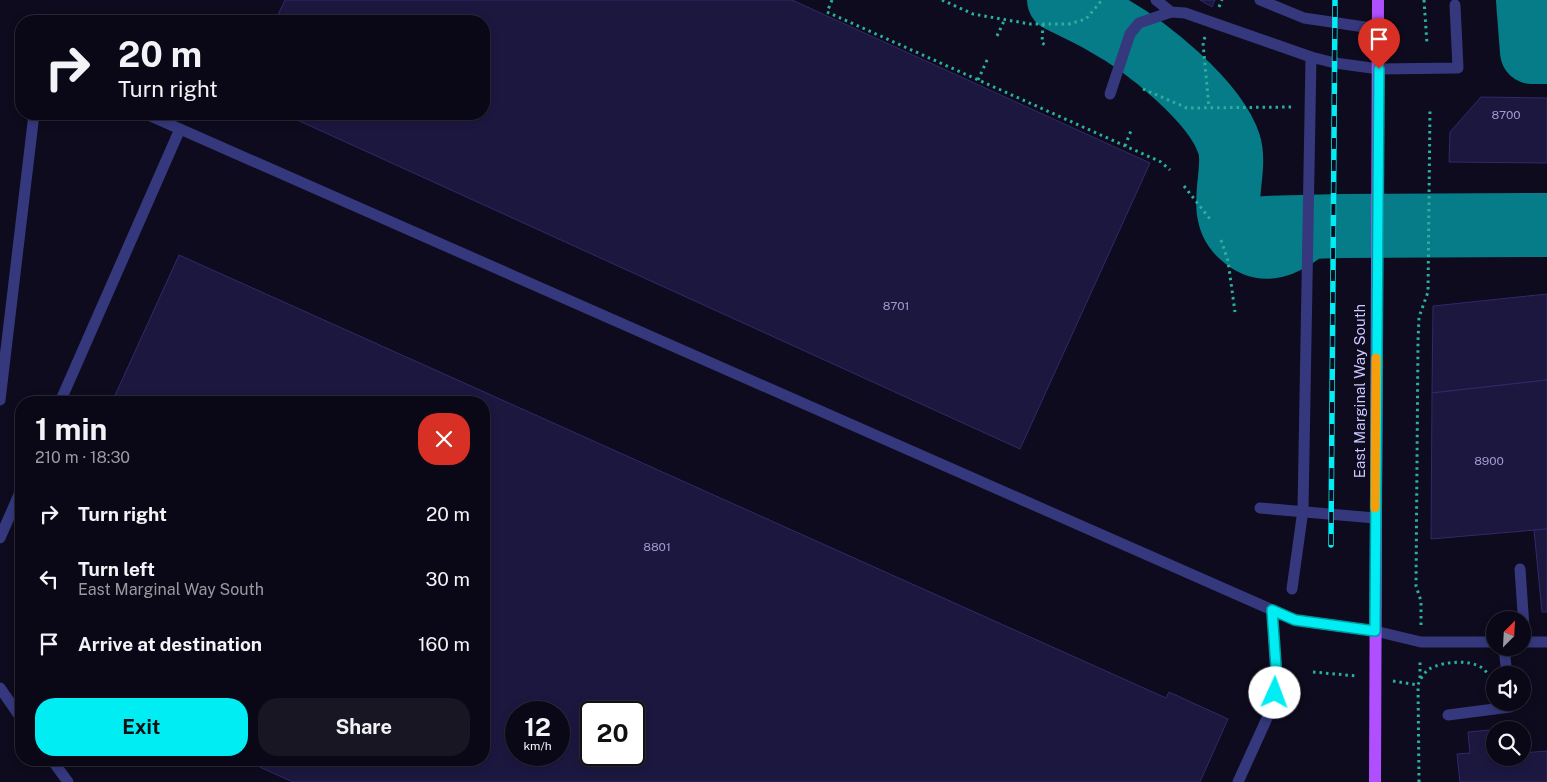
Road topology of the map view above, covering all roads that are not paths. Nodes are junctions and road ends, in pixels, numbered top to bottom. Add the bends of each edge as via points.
1 (1156, 0) edge
2 (1260, 0) edge
3 (1378, 0) edge
4 (1455, 5) dead end
5 (1171, 12) junction
6 (1378, 29) junction
7 (1311, 57) junction
8 (1379, 69) junction
9 (1110, 94) dead end
10 (33, 120) edge
11 (160, 120) edge
12 (180, 129) junction
13 (63, 396) edge
14 (0, 400) edge
15 (15, 504) edge
16 (1260, 508) dead end
17 (1303, 510) junction
18 (1375, 518) junction
19 (0, 538) edge
20 (1520, 569) dead end
21 (1292, 589) dead end
22 (1272, 610) junction
23 (1522, 611) edge
24 (1375, 631) junction
25 (1486, 642) edge
26 (1531, 642) edge
27 (1547, 642) edge
28 (0, 688) edge
29 (15, 709) edge
30 (1486, 710) edge
31 (1448, 715) dead end
32 (56, 766) edge
33 (68, 782) edge
34 (1238, 782) edge
35 (1375, 782) edge

1 - 5 lane
2 - 6 lane via 1304,18
3 - 6 main road, East Marginal Way South
4 - 8 lane via 1458,68
5 - 7 lane via 1184,12
5 - 9 lane via 1139,23 1130,34
6 - 8 main road, East Marginal Way South
7 - 8 lane
7 - 17 lane
8 - 18 main road, East Marginal Way South
10 - 14 lane
11 - 12 lane
12 - 13 lane
12 - 22 lane
15 - 19 lane
16 - 17 lane
17 - 18 lane
17 - 21 lane
18 - 24 main road, East Marginal Way South
20 - 23 lane
22 - 24 lane via 1295,620
22 - 34 lane via 1277,681 1273,705
24 - 25 lane via 1421,642
24 - 35 main road, East Marginal Way South
26 - 27 lane
28 - 29 lane
30 - 31 lane
32 - 33 lane

